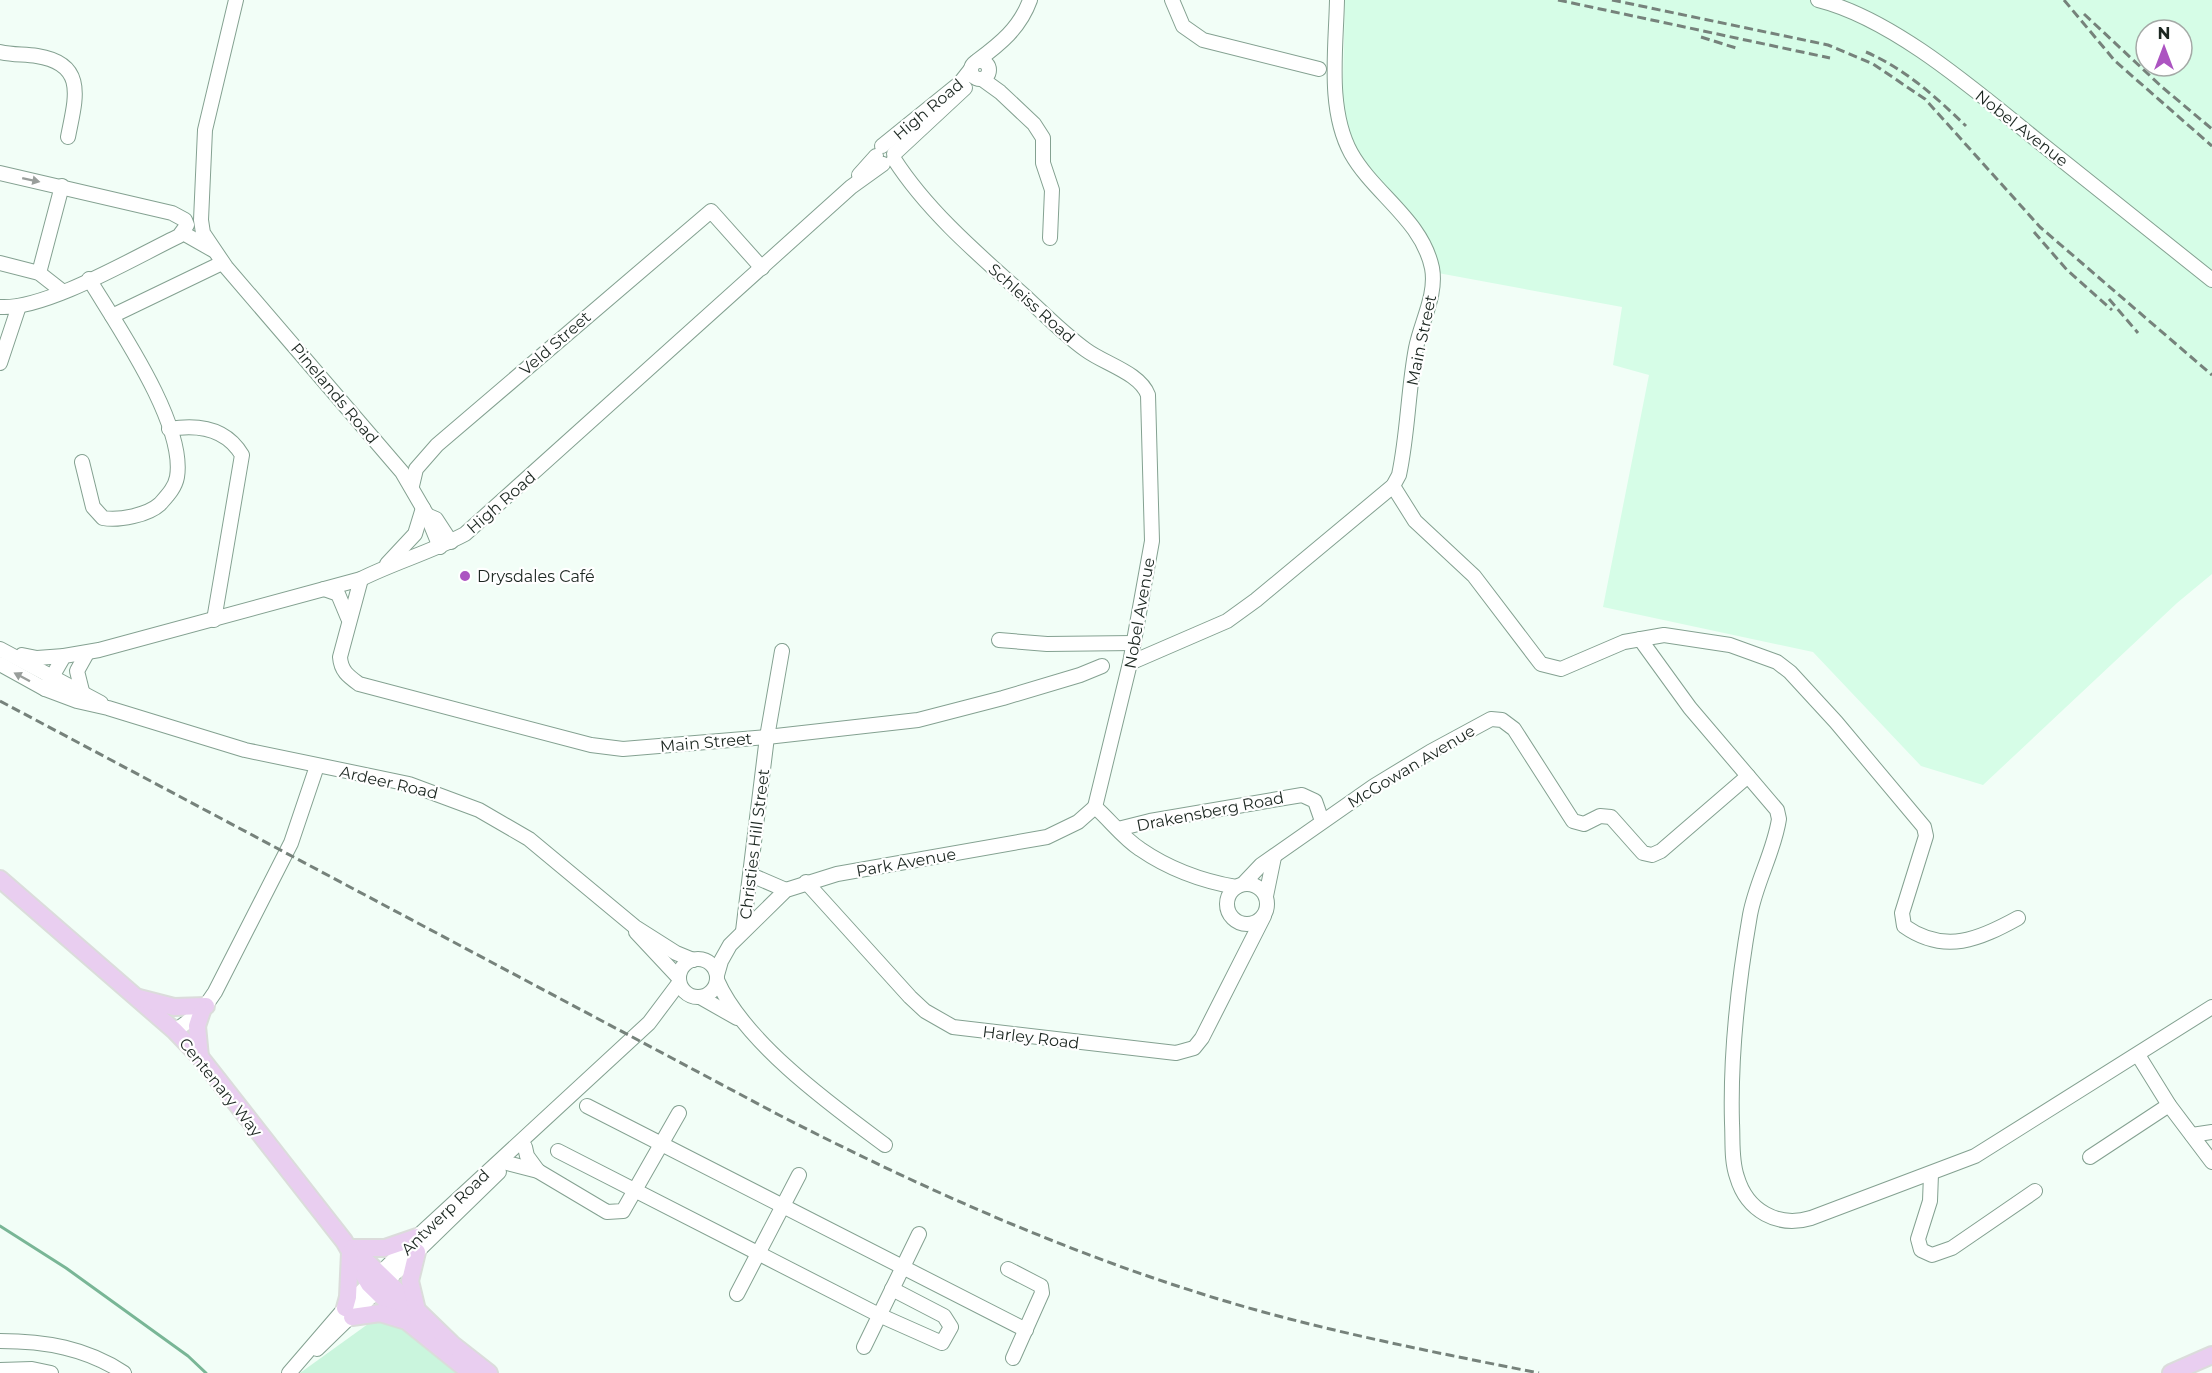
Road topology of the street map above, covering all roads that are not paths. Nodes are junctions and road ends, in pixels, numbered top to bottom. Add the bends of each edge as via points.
1 (236, 0) edge
2 (1030, 0) edge
3 (1172, 0) edge
4 (1337, 0) edge
5 (1818, 0) edge
6 (1, 55) edge
7 (1319, 69) dead end
8 (981, 71) junction
9 (68, 137) dead end
10 (886, 157) junction
11 (0, 173) edge
12 (62, 186) junction
13 (183, 233) junction
14 (1050, 238) dead end
15 (213, 250) junction
16 (222, 262) junction
17 (0, 264) edge
18 (762, 268) junction
19 (39, 273) junction
20 (89, 279) junction
21 (2212, 280) edge
22 (62, 291) junction
23 (19, 306) junction
24 (0, 307) edge
25 (112, 316) junction
26 (0, 363) edge
27 (1150, 416) joint
28 (169, 429) junction
29 (82, 462) dead end
30 (412, 486) junction
31 (1394, 486) junction
32 (425, 511) junction
33 (445, 545) junction
34 (383, 568) junction
35 (361, 579) junction
36 (324, 589) junction
37 (348, 618) junction
38 (214, 620) junction
39 (1640, 639) junction
40 (999, 640) dead end
41 (1134, 643) junction
42 (0, 648) edge
43 (782, 651) dead end
44 (87, 653) junction
45 (64, 657) junction
46 (1130, 663) junction
47 (0, 664) edge
48 (1102, 666) dead end
49 (52, 676) junction
50 (45, 689) junction
51 (82, 691) junction
52 (108, 708) junction
53 (767, 737) junction
54 (317, 766) junction
55 (1748, 776) junction
56 (1095, 807) junction
57 (1322, 821) junction
58 (1118, 829) junction
59 (1274, 857) junction
60 (751, 875) junction
61 (1197, 878) junction
62 (0, 879) edge
63 (1269, 881) junction
64 (806, 882) junction
65 (1243, 882) junction
66 (786, 890) junction
67 (1266, 896) junction
68 (1227, 904) junction
69 (1264, 916) junction
70 (2018, 918) dead end
71 (1240, 923) junction
72 (634, 927) junction
73 (743, 931) junction
74 (1252, 943) junction
75 (730, 945) junction
76 (696, 959) junction
77 (717, 977) junction
78 (679, 981) junction
79 (135, 997) junction
80 (697, 997) junction
81 (2212, 1007) edge
82 (204, 1008) junction
83 (649, 1023) junction
84 (748, 1027) junction
85 (175, 1031) junction
86 (2138, 1055) junction
87 (200, 1057) junction
88 (610, 1060) junction
89 (2169, 1105) junction
90 (587, 1106) dead end
91 (679, 1113) dead end
92 (2212, 1132) edge
93 (2192, 1135) junction
94 (661, 1144) junction
95 (885, 1145) dead end
96 (525, 1147) junction
97 (558, 1151) dead end
98 (2090, 1157) dead end
99 (507, 1162) junction
100 (2212, 1162) edge
101 (538, 1171) junction
102 (1931, 1174) junction
103 (799, 1175) dead end
104 (636, 1191) junction
105 (2035, 1191) dead end
106 (783, 1206) junction
107 (920, 1234) dead end
108 (417, 1245) junction
109 (349, 1246) junction
110 (758, 1254) junction
111 (902, 1267) junction
112 (1008, 1269) dead end
113 (379, 1282) junction
114 (892, 1289) junction
115 (737, 1294) dead end
116 (349, 1312) junction
117 (879, 1315) junction
118 (413, 1317) junction
119 (1026, 1330) junction
120 (0, 1341) edge
121 (864, 1347) dead end
122 (2212, 1355) edge
123 (1013, 1358) dead end
124 (0, 1370) edge
125 (51, 1373) edge
126 (124, 1373) edge
127 (289, 1373) edge
128 (471, 1373) edge
129 (489, 1373) edge
130 (2171, 1373) edge

1 - 15 street via 204,139 202,227
2 - 8 street, High Road via 1021,19
3 - 7 street via 1183,26 1203,40
4 - 31 street, Main Street via 1336,93 1347,143 1373,185 1416,232 1432,268 1431,296 1417,346 1400,475
5 - 21 street, Nobel Avenue via 1854,11 1945,69
6 - 9 street via 52,60 70,72 76,92
8 - 10 street, High Road
8 - 14 street via 1034,124 1042,138 1043,163 1052,190
10 - 18 street, High Road
10 - 27 street, Schleiss Road via 958,235 1080,346 1145,386
11 -> 12 street
12 - 13 street via 172,213 185,220
12 - 19 street
13 - 15 street
13 - 20 street
15 - 16 street, Pinelands Road
16 - 25 street
16 - 30 street, Pinelands Road
17 - 19 street
18 - 30 street, Veld Street via 711,211 437,445 416,469
18 - 33 street, High Road via 474,527
19 - 22 street
20 - 22 street
20 - 25 street
22 - 23 street
23 - 24 street
23 - 26 street
25 - 28 street via 139,356
27 - 41 street, Nobel Avenue via 1152,541
28 - 29 street via 177,459 177,480 156,507 143,513 108,519 99,516 93,507
28 - 38 street via 187,426 215,431 242,454
30 - 32 street, Pinelands Road
31 - 39 street via 1415,521 1474,576 1541,664 1553,669 1573,666 1624,642
31 - 46 street via 1227,621
32 - 33 street, Pinelands Road via 436,519
32 - 34 street via 416,534
33 - 34 street, High Road
34 - 35 street, High Road
35 - 36 street, High Road
35 - 37 street, Main Street
36 - 37 street via 338,594
36 - 38 street, High Road
37 - 53 street, Main Street via 341,666 359,684 591,745 623,749
38 - 44 street, High Road
39 - 55 street via 1690,708
39 - 70 street via 1681,635 1730,645 1777,662 1798,681 1924,827 1926,836 1902,913 1904,926 1926,936 1962,942
40 - 41 street
41 - 46 street, Nobel Avenue
42 - 45 street, High Road via 27,656
42 - 49 street, Ardeer Road
43 - 53 street, Christies Hill Street
44 - 45 street, High Road
44 - 51 street via 77,671
45 - 49 street
46 - 56 street, Nobel Avenue
50 -> 47 street, Ardeer Road
48 - 53 street, Main Street via 951,713 898,723
49 - 50 street
49 - 51 street, Ardeer Road
50 - 52 street, Ardeer Road
51 - 52 street, Ardeer Road
52 - 54 street, Ardeer Road via 235,747
53 - 60 street, Christies Hill Street
54 - 72 street, Ardeer Road via 409,784 479,810 529,839
54 - 82 street via 291,843
55 - 57 street, McGowan Avenue via 1661,851 1649,855 1611,817 1602,816 1584,824 1573,821 1514,729 1502,720 1491,719 1430,752
55 - 102 street via 1777,810 1779,819 1750,915 1735,1021 1733,1153 1742,1189 1774,1220 1798,1222
56 - 58 street
56 - 64 street, Park Avenue via 1078,822 1047,837
57 - 58 street, Drakensberg Road via 1315,801 1302,795
57 - 59 street, McGowan Avenue
58 - 61 street via 1139,849
59 - 63 street
59 - 65 street, McGowan Avenue
60 - 66 street
60 - 73 street, Christies Hill Street
61 - 65 street
61 - 68 street
62 - 79 main road, Centenary Way
63 - 65 street via 1262,877
63 - 67 street
64 - 66 street, Park Avenue
64 - 74 street, Harley Road via 910,997 953,1027 1182,1053 1194,1048 1202,1038
65 - 67 street via 1254,885
65 - 68 street via 1229,894
66 - 73 street, Park Avenue
67 - 69 street
68 - 71 street via 1230,915
69 - 71 street via 1255,923
69 - 74 street, Harley Road
71 - 74 street
72 - 76 street, Ardeer Road via 676,953
72 - 78 street, Ardeer Road
73 - 75 street, Park Avenue
75 - 76 street, Park Avenue via 715,955
75 - 77 street, Park Avenue
76 - 77 street via 712,965
76 - 78 street via 681,968
77 - 80 street via 710,993
77 - 84 street via 726,998
78 - 80 street via 684,992
78 - 83 street, Antwerp Road
79 - 82 main road via 174,1007
79 - 85 main road, Centenary Way
80 - 83 street, Antwerp Road via 674,1004
80 - 84 street
81 - 86 street
82 - 85 street
82 - 87 main road via 197,1026
83 - 88 street, Antwerp Road
84 - 95 street via 814,1094
85 - 87 main road, Centenary Way
86 - 89 street
86 - 102 street via 1997,1144
87 - 109 main road, Centenary Way
88 - 96 street, Antwerp Road via 598,1078
88 - 108 street, Antwerp Road via 584,1080
89 - 93 street
89 - 98 street
90 - 94 street
91 - 94 street
92 - 93 street
93 - 100 street
94 - 104 street
94 - 106 street
96 - 99 street, Antwerp Road
96 - 101 street
97 - 104 street
99 - 101 street
99 - 108 street, Antwerp Road
101 - 104 street via 606,1212 623,1211
102 - 105 street via 1930,1201 1918,1239 1921,1250 1932,1255 1952,1248
103 - 106 street
104 - 110 street
106 - 110 street
106 - 111 street
107 - 111 street
108 - 109 main road
108 - 113 street, Antwerp Road
108 - 118 main road via 410,1281
109 - 113 main road, Centenary Way
109 - 116 main road
110 - 115 street
110 - 117 street
111 - 114 street
111 - 119 street
112 - 119 street via 1041,1286 1042,1293
113 - 116 street, Antwerp Road
113 - 118 main road, Centenary Way
114 - 117 street
114 - 117 street via 944,1316 951,1327 940,1343
116 - 118 main road
116 - 127 street, Antwerp Road
117 - 121 street
118 - 128 main road, Centenary Way
118 - 129 main road, Centenary Way
119 - 123 street
120 - 126 street via 52,1345 86,1353
122 - 130 main road
124 - 125 street via 25,1368

